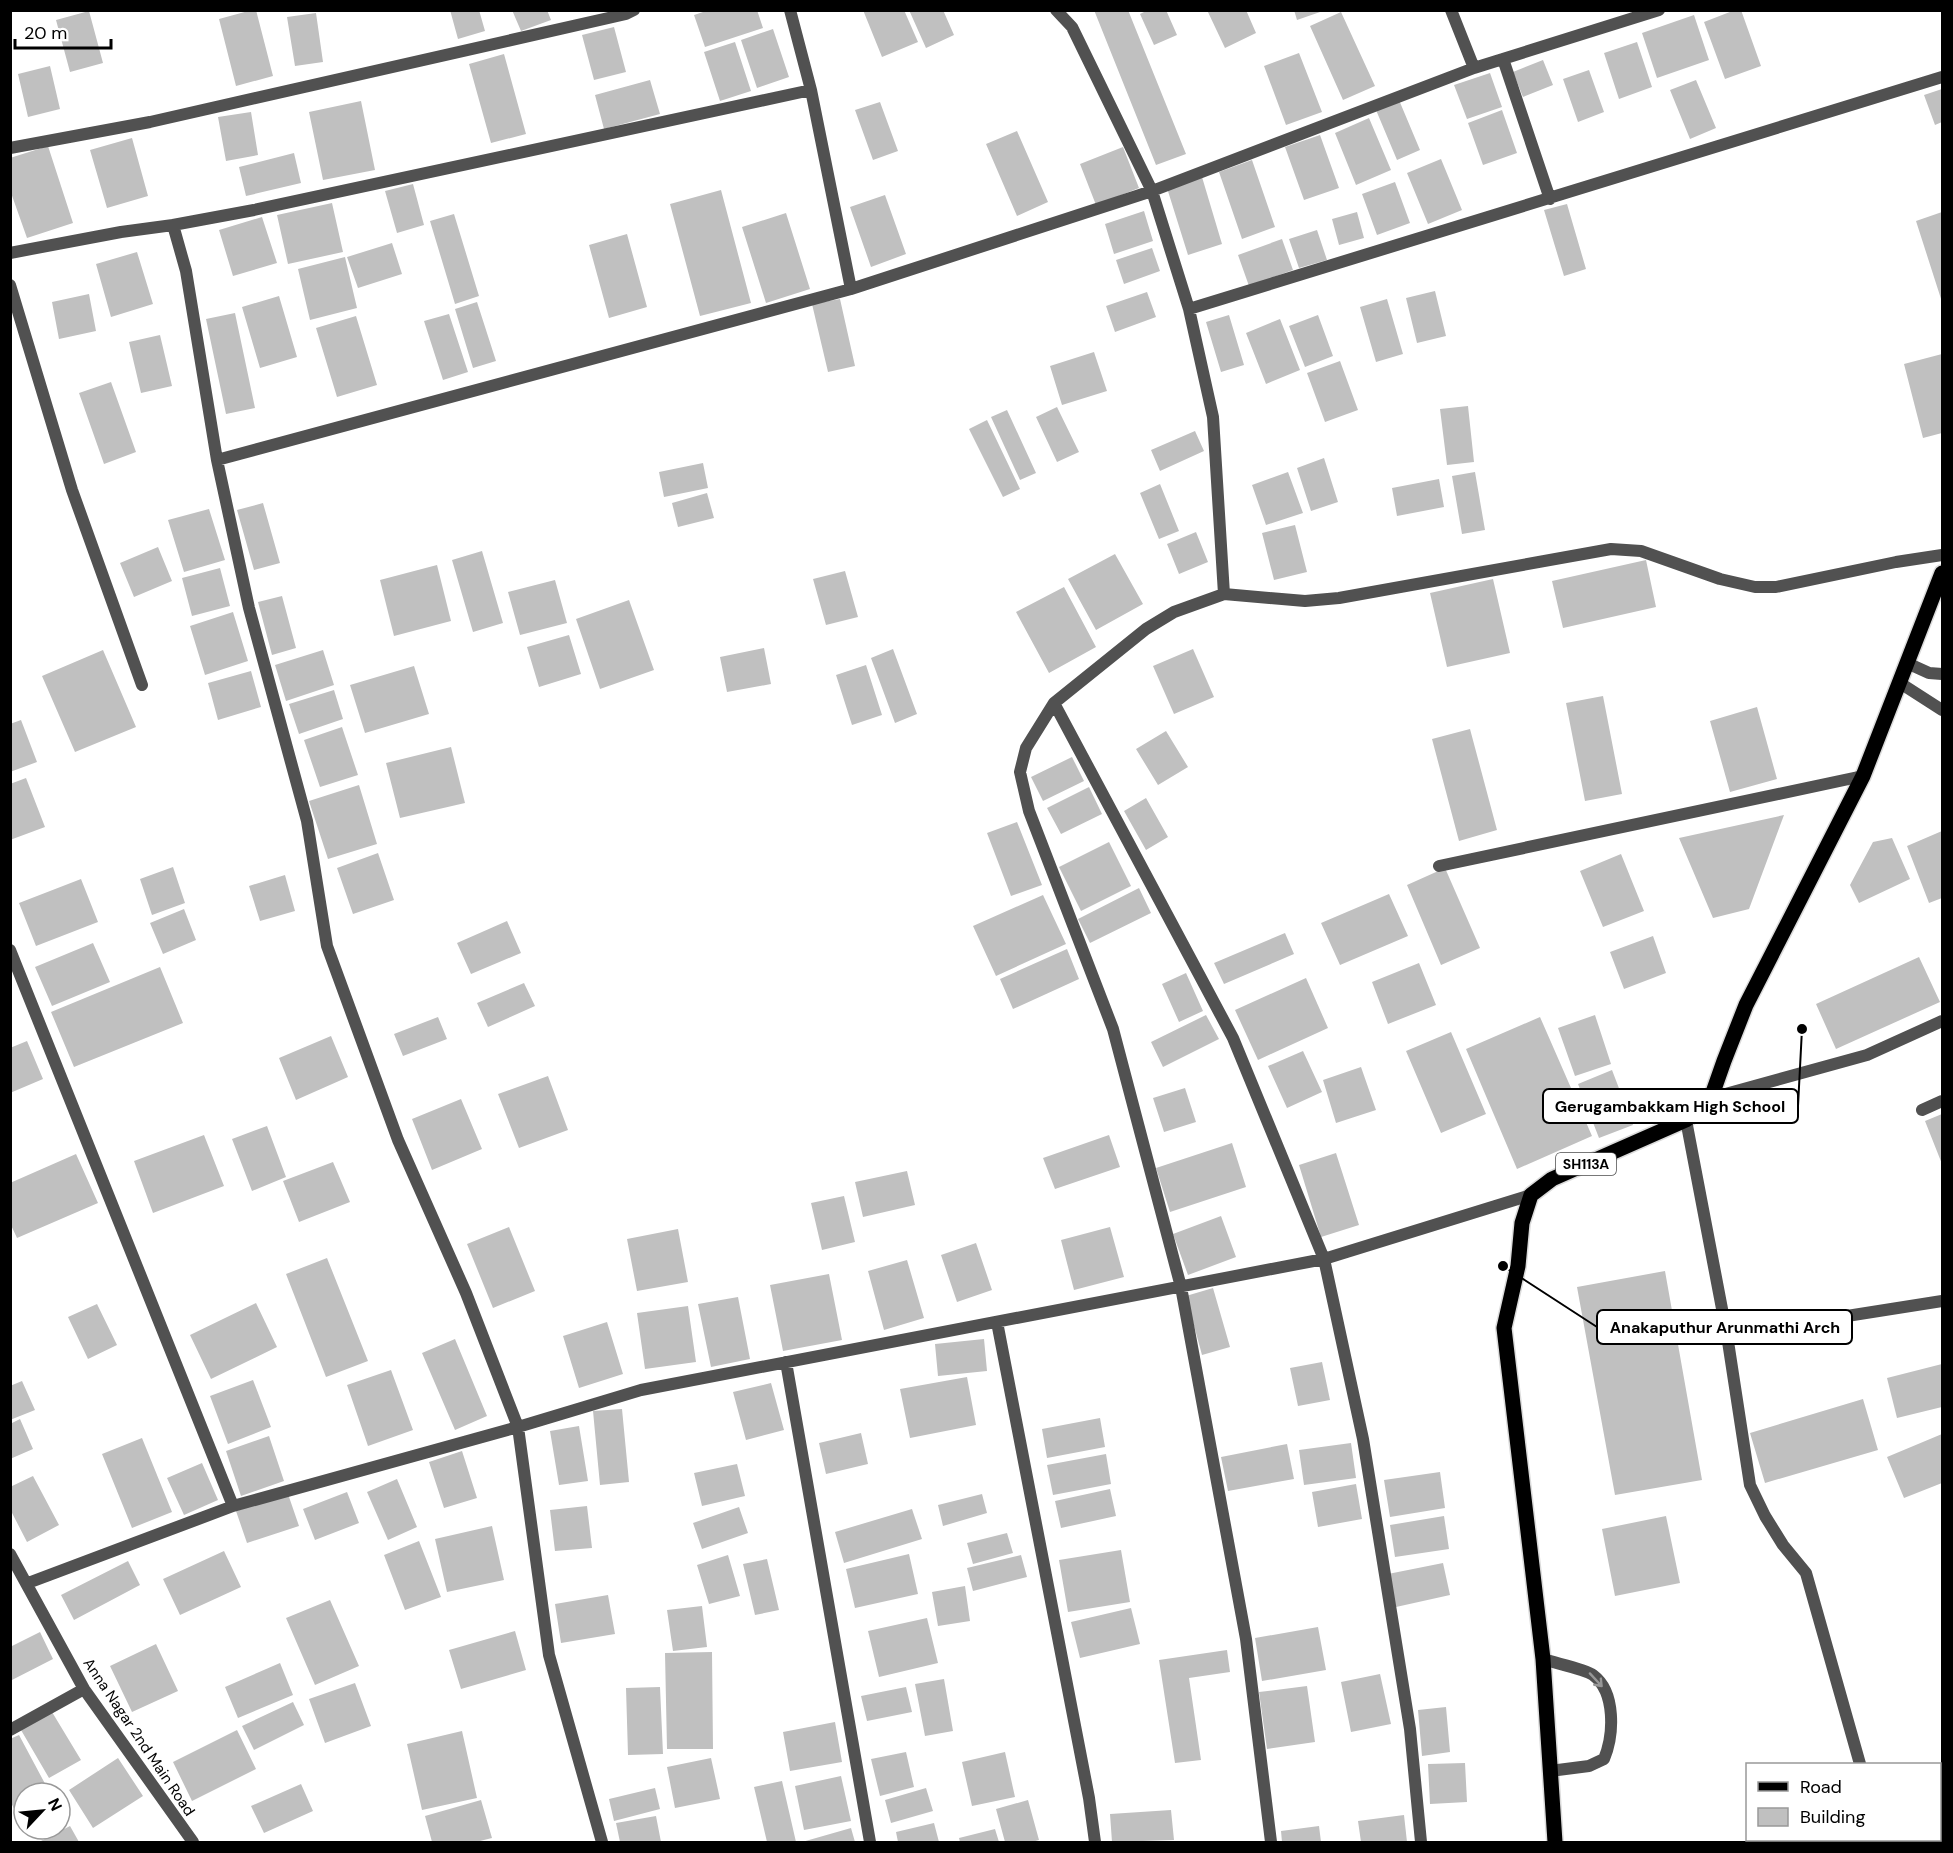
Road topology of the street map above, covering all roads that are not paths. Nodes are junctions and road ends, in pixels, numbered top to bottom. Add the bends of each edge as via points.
1 (634, 10) edge
2 (790, 10) edge
3 (1056, 10) edge
4 (1451, 10) edge
5 (1659, 10) edge
6 (1503, 59) junction
7 (1474, 68) junction
8 (1942, 77) edge
9 (811, 90) junction
10 (10, 148) edge
11 (1152, 191) junction
12 (1550, 199) junction
13 (173, 225) junction
14 (10, 252) edge
15 (10, 285) edge
16 (851, 289) junction
17 (1189, 309) junction
18 (217, 460) junction
19 (1942, 555) edge
20 (1942, 573) edge
21 (1224, 594) junction
22 (1907, 663) junction
23 (1942, 674) edge
24 (1900, 683) junction
25 (142, 685) dead end
26 (1054, 703) junction
27 (1942, 710) edge
28 (1863, 776) junction
29 (1439, 866) dead end
30 (10, 950) edge
31 (1942, 1021) edge
32 (1711, 1098) junction
33 (1942, 1101) edge
34 (1922, 1110) dead end
35 (1686, 1120) junction
36 (1531, 1195) junction
37 (1324, 1259) junction
38 (1181, 1287) junction
39 (1942, 1301) edge
40 (997, 1322) junction
41 (1727, 1335) junction
42 (786, 1362) junction
43 (518, 1427) junction
44 (233, 1506) junction
45 (10, 1554) edge
46 (28, 1583) junction
47 (1543, 1659) junction
48 (84, 1689) junction
49 (10, 1730) edge
50 (1860, 1763) edge
51 (1550, 1771) junction
52 (193, 1842) edge
53 (602, 1842) edge
54 (870, 1842) edge
55 (1095, 1842) edge
56 (1271, 1842) edge
57 (1421, 1842) edge
58 (1555, 1842) edge

1 - 10 street via 150,123
2 - 9 street
3 - 11 street via 1072,27
4 - 7 street
5 - 6 street
6 - 7 street
6 - 12 street
7 - 11 street
8 - 12 street
9 - 13 street
9 - 16 street
11 - 16 street
11 - 17 street
12 - 17 street
13 - 14 street
13 - 18 street via 186,271
15 - 25 street via 72,490
16 - 18 street
17 - 21 street via 1213,417
18 - 43 street via 249,608 307,821 327,946 398,1140 466,1293
19 - 21 street via 1776,587 1755,587 1641,551 1611,549 1339,598 1305,601
20 - 22 main road, SH113A
21 - 26 street via 1174,612 1146,629
22 - 23 street
22 - 24 main road, SH113A
24 - 27 street
24 - 28 main road, SH113A
26 - 37 street via 1233,1038
26 - 38 street via 1026,748 1020,772 1029,812 1113,1029
28 - 29 street
28 - 32 main road, SH113A via 1746,1005
30 - 44 street
31 - 32 street via 1867,1055
32 - 35 main road, SH113A
33 - 34 street
35 - 36 main road, SH113A via 1552,1179
35 - 41 street
36 - 37 street
36 - 47 main road via 1522,1222 1518,1266 1504,1328
37 - 38 street
37 - 57 street via 1363,1438 1410,1729
38 - 40 street
38 - 56 street via 1246,1639
39 - 41 street
40 - 42 street
40 - 55 street
41 - 50 street via 1750,1485 1783,1545 1806,1572
42 - 43 street via 641,1390
42 - 54 street
43 - 44 street
43 - 53 street via 549,1655
44 - 46 street
45 - 46 street, Anna Nagar 2nd Main Road
46 - 48 street, Anna Nagar 2nd Main Road
47 - 51 main road
47 -> 51 street via 1591,1673 1608,1700 1611,1722 1610,1744 1604,1759 1589,1766
48 - 49 street
48 - 52 street, Anna Nagar 2nd Main Road
51 - 58 main road

